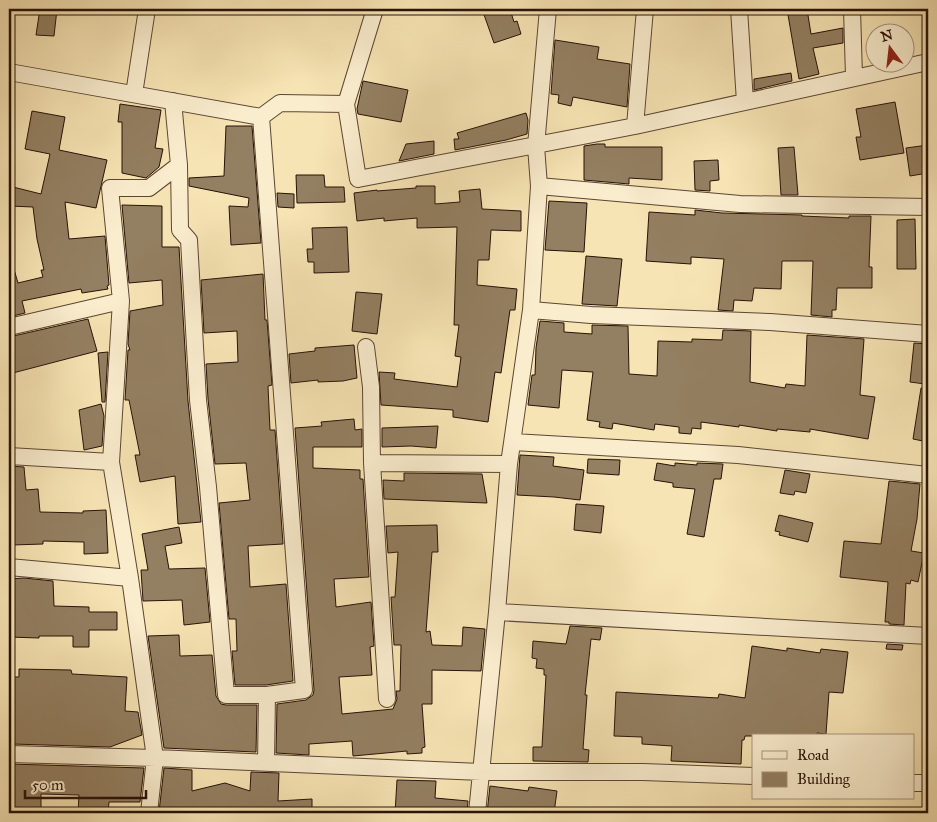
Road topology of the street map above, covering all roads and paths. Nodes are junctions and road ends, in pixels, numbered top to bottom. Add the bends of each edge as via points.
1 (147, 9) edge
2 (375, 9) edge
3 (548, 9) edge
4 (645, 9) edge
5 (739, 9) edge
6 (852, 9) edge
7 (928, 62) edge
8 (9, 72) edge
9 (854, 77) junction
10 (134, 94) junction
11 (173, 102) junction
12 (745, 102) junction
13 (346, 104) junction
14 (260, 117) junction
15 (635, 126) junction
16 (536, 146) junction
17 (179, 165) junction
18 (539, 186) junction
19 (928, 207) edge
20 (121, 301) junction
21 (531, 310) junction
22 (9, 327) edge
23 (928, 334) edge
24 (366, 347) dead end
25 (513, 442) junction
26 (9, 456) edge
27 (111, 462) junction
28 (372, 464) junction
29 (509, 464) junction
30 (928, 475) edge
31 (9, 567) edge
32 (130, 578) junction
33 (497, 612) junction
34 (928, 636) edge
35 (267, 695) junction
36 (387, 699) dead end
37 (9, 754) edge
38 (155, 758) junction
39 (266, 763) junction
40 (481, 772) junction
41 (752, 776) edge
42 (914, 782) edge
43 (928, 783) edge
44 (150, 813) edge
45 (477, 813) edge

1 - 10 street
2 - 13 street
3 - 16 street
4 - 15 street
5 - 12 street
6 - 9 street
7 - 9 street
8 - 10 street
9 - 12 street
10 - 11 street
11 - 14 street
11 - 17 street
12 - 15 street
13 - 14 street via 280,103
13 - 16 street via 358,179
14 - 35 street via 304,690
15 - 16 street
16 - 18 street
17 - 20 street via 149,188 110,188
17 - 35 street via 180,230 189,240 198,400 226,695
18 - 19 street via 740,204
18 - 21 street
20 - 22 street
20 - 27 street
21 - 23 street
21 - 25 street
24 - 28 street via 371,388
25 - 29 street
25 - 30 street via 738,455
26 - 27 street
27 - 32 street
28 - 29 street
28 - 36 street
29 - 33 street
31 - 32 street
32 - 38 street
33 - 34 street
33 - 40 street
35 - 39 street
37 - 38 street
38 - 39 street
38 - 44 street
39 - 40 street
40 - 41 street
40 - 45 street
42 - 43 street

